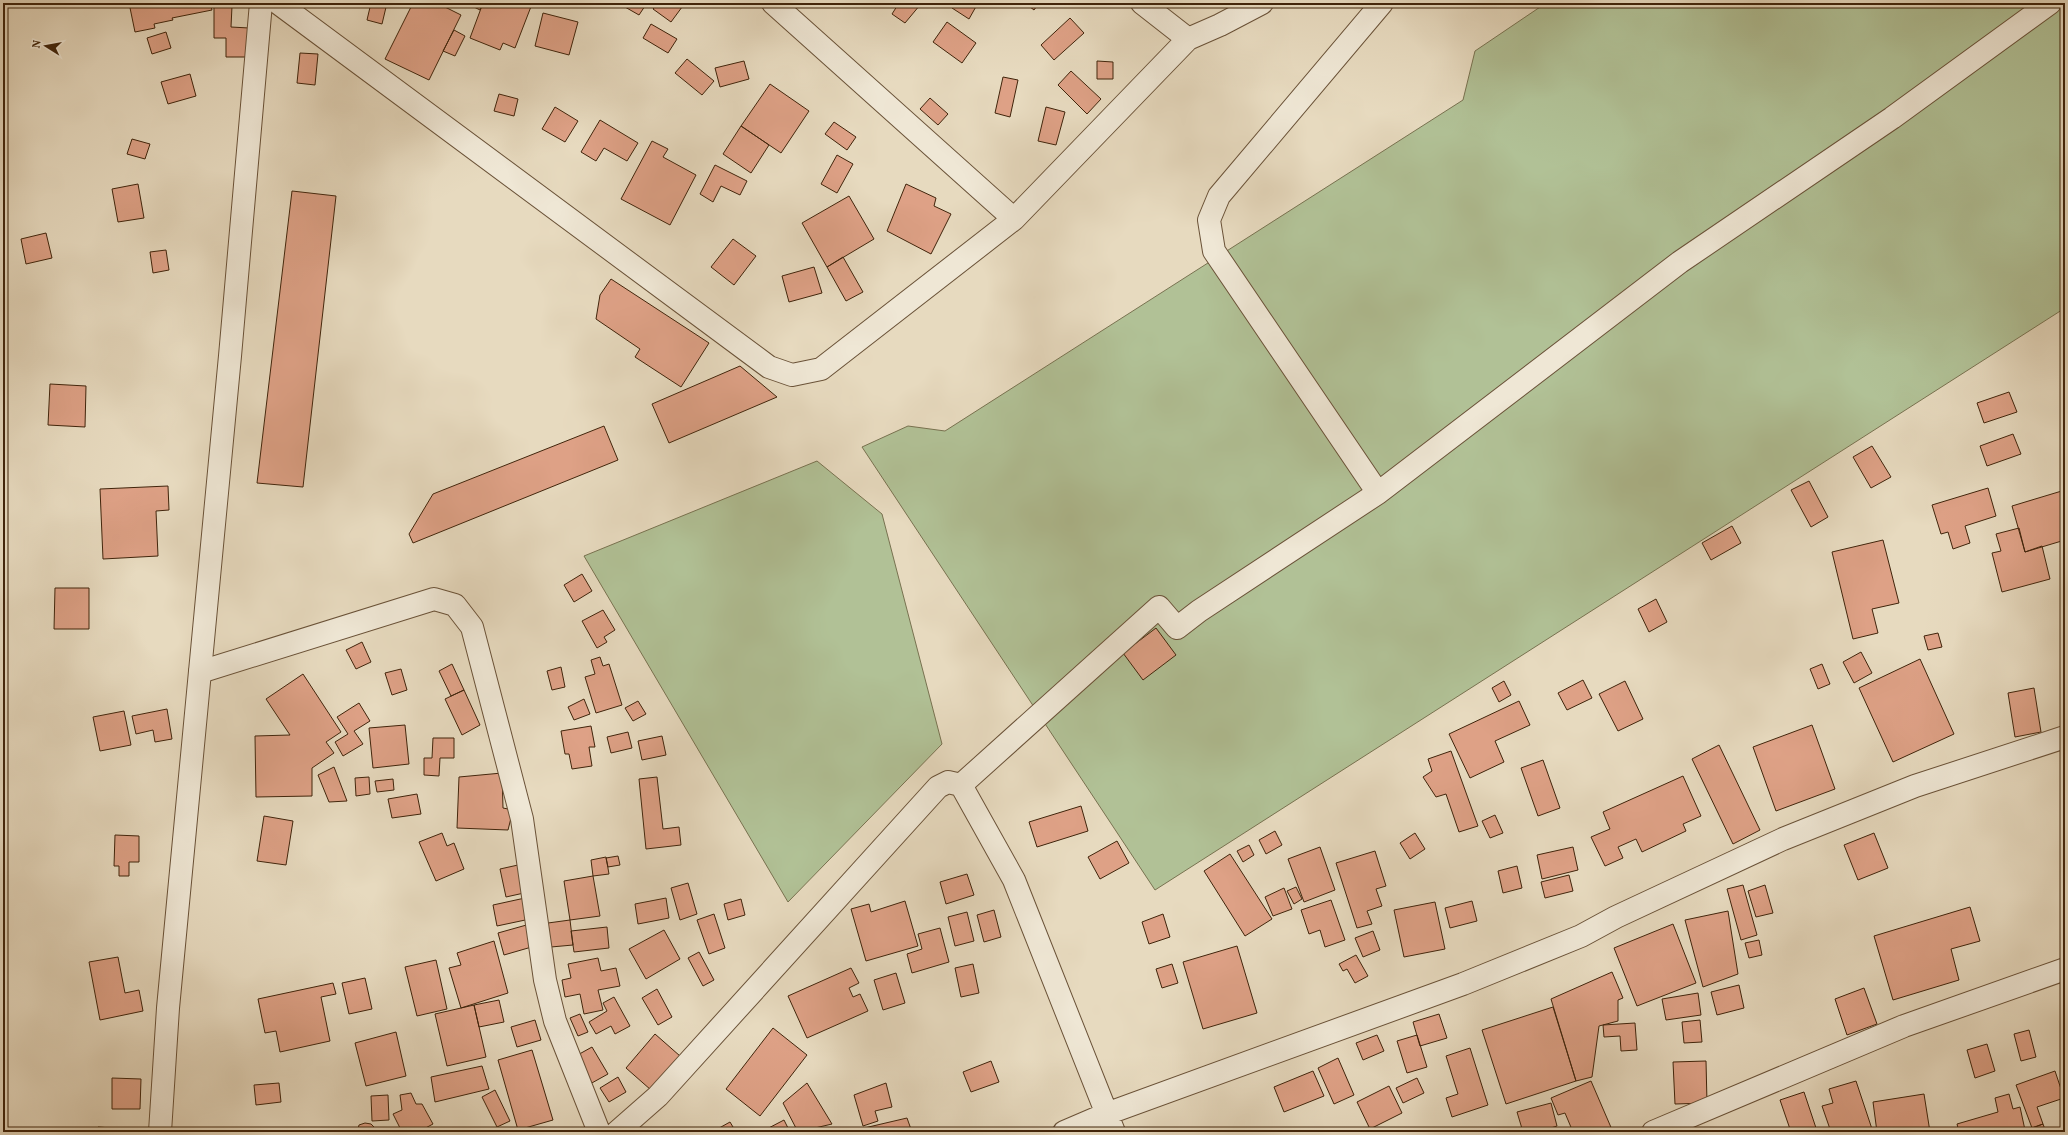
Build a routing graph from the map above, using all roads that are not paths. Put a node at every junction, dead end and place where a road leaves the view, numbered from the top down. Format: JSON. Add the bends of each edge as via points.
{"nodes":[{"id":1,"x":261,"y":3,"type":"edge"},
{"id":2,"x":278,"y":3,"type":"edge"},
{"id":3,"x":773,"y":3,"type":"edge"},
{"id":4,"x":1142,"y":3,"type":"edge"},
{"id":5,"x":1262,"y":3,"type":"edge"},
{"id":6,"x":1382,"y":3,"type":"edge"},
{"id":7,"x":2050,"y":3,"type":"edge"},
{"id":8,"x":1188,"y":39,"type":"junction"},
{"id":9,"x":1014,"y":219,"type":"junction"},
{"id":10,"x":1378,"y":493,"type":"junction"},
{"id":11,"x":200,"y":672,"type":"junction"},
{"id":12,"x":2065,"y":736,"type":"edge"},
{"id":13,"x":961,"y":785,"type":"junction"},
{"id":14,"x":2065,"y":968,"type":"edge"},
{"id":15,"x":1110,"y":1123,"type":"edge"},
{"id":16,"x":160,"y":1132,"type":"edge"},
{"id":17,"x":599,"y":1132,"type":"edge"},
{"id":18,"x":617,"y":1132,"type":"edge"},
{"id":19,"x":1064,"y":1132,"type":"edge"},
{"id":20,"x":1653,"y":1132,"type":"edge"}],
"edges":[{"from":1,"to":11,"type":"street"},
{"from":2,"to":9,"type":"street","via":[[769,367],[792,375],[821,369]]},
{"from":3,"to":9,"type":"street"},
{"from":4,"to":8,"type":"street"},
{"from":5,"to":8,"type":"street"},
{"from":6,"to":10,"type":"street","via":[[1219,196],[1209,220],[1214,251]]},
{"from":7,"to":10,"type":"street","via":[[1892,118],[1680,262]]},
{"from":8,"to":9,"type":"street"},
{"from":10,"to":13,"type":"street","via":[[1177,628],[1159,607]]},
{"from":11,"to":16,"type":"street","via":[[168,1008]]},
{"from":11,"to":17,"type":"street","via":[[434,599],[455,605],[472,627],[522,819],[545,980],[555,1021]]},
{"from":12,"to":15,"type":"street","via":[[1914,786],[1782,839],[1581,936]]},
{"from":13,"to":15,"type":"street","via":[[1014,880]]},
{"from":13,"to":18,"type":"street","via":[[948,782],[938,787],[658,1096]]},
{"from":14,"to":20,"type":"street","via":[[1904,1026]]},
{"from":15,"to":19,"type":"street"}]}
